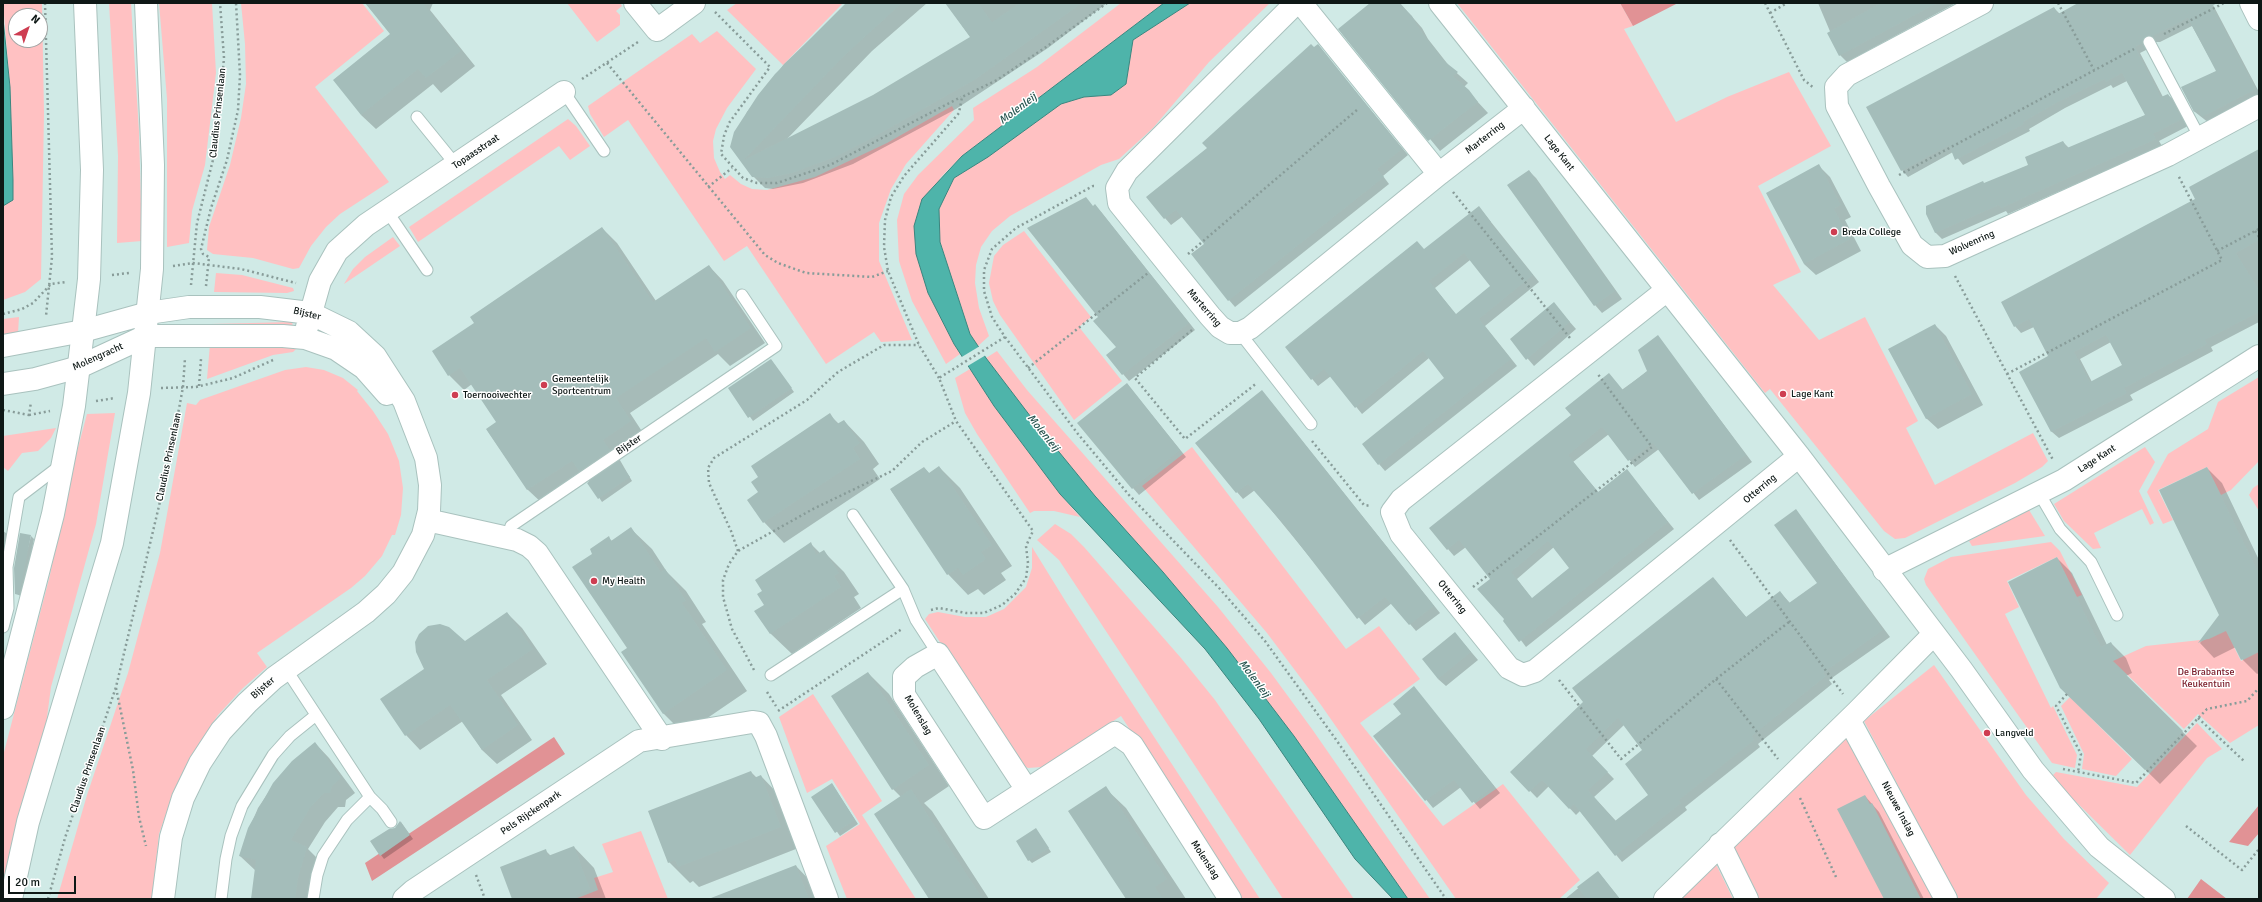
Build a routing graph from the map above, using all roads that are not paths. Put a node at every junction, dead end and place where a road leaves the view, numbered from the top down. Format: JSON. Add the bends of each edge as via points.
{"nodes":[{"id":1,"x":85,"y":3,"type":"edge"},
{"id":2,"x":146,"y":3,"type":"edge"},
{"id":3,"x":635,"y":3,"type":"edge"},
{"id":4,"x":1296,"y":3,"type":"edge"},
{"id":5,"x":1301,"y":3,"type":"edge"},
{"id":6,"x":1440,"y":3,"type":"edge"},
{"id":7,"x":1982,"y":3,"type":"edge"},
{"id":8,"x":2251,"y":3,"type":"edge"},
{"id":9,"x":703,"y":5,"type":"edge"},
{"id":10,"x":2259,"y":19,"type":"edge"},
{"id":11,"x":2149,"y":42,"type":"road end"},
{"id":12,"x":564,"y":92,"type":"joint"},
{"id":13,"x":2259,"y":106,"type":"edge"},
{"id":14,"x":1524,"y":108,"type":"junction"},
{"id":15,"x":417,"y":117,"type":"dead end"},
{"id":16,"x":2200,"y":138,"type":"junction"},
{"id":17,"x":604,"y":151,"type":"dead end"},
{"id":18,"x":456,"y":165,"type":"junction"},
{"id":19,"x":1439,"y":174,"type":"junction"},
{"id":20,"x":387,"y":211,"type":"junction"},
{"id":21,"x":427,"y":270,"type":"dead end"},
{"id":22,"x":1667,"y":290,"type":"junction"},
{"id":23,"x":742,"y":295,"type":"dead end"},
{"id":24,"x":148,"y":313,"type":"junction"},
{"id":25,"x":310,"y":313,"type":"junction"},
{"id":26,"x":83,"y":331,"type":"junction"},
{"id":27,"x":1240,"y":333,"type":"junction"},
{"id":28,"x":146,"y":336,"type":"junction"},
{"id":29,"x":305,"y":338,"type":"junction"},
{"id":30,"x":3,"y":346,"type":"edge"},
{"id":31,"x":2259,"y":356,"type":"edge"},
{"id":32,"x":79,"y":367,"type":"junction"},
{"id":33,"x":3,"y":384,"type":"edge"},
{"id":34,"x":412,"y":424,"type":"junction"},
{"id":35,"x":1311,"y":424,"type":"dead end"},
{"id":36,"x":1799,"y":456,"type":"junction"},
{"id":37,"x":62,"y":465,"type":"junction"},
{"id":38,"x":2039,"y":493,"type":"junction"},
{"id":39,"x":854,"y":515,"type":"dead end"},
{"id":40,"x":427,"y":520,"type":"junction"},
{"id":41,"x":508,"y":538,"type":"junction"},
{"id":42,"x":5,"y":566,"type":"edge"},
{"id":43,"x":1884,"y":570,"type":"junction"},
{"id":44,"x":903,"y":589,"type":"junction"},
{"id":45,"x":2117,"y":615,"type":"dead end"},
{"id":46,"x":3,"y":627,"type":"edge"},
{"id":47,"x":1933,"y":635,"type":"junction"},
{"id":48,"x":938,"y":654,"type":"junction"},
{"id":49,"x":286,"y":669,"type":"junction"},
{"id":50,"x":771,"y":675,"type":"dead end"},
{"id":51,"x":3,"y":708,"type":"edge"},
{"id":52,"x":316,"y":715,"type":"junction"},
{"id":53,"x":1853,"y":716,"type":"junction"},
{"id":54,"x":662,"y":739,"type":"junction"},
{"id":55,"x":1027,"y":790,"type":"junction"},
{"id":56,"x":370,"y":797,"type":"junction"},
{"id":57,"x":391,"y":822,"type":"dead end"},
{"id":58,"x":1720,"y":844,"type":"junction"},
{"id":59,"x":11,"y":899,"type":"edge"},
{"id":60,"x":164,"y":899,"type":"edge"},
{"id":61,"x":221,"y":899,"type":"edge"},
{"id":62,"x":314,"y":899,"type":"edge"},
{"id":63,"x":404,"y":899,"type":"edge"},
{"id":64,"x":827,"y":899,"type":"edge"},
{"id":65,"x":1230,"y":899,"type":"edge"},
{"id":66,"x":1665,"y":899,"type":"edge"},
{"id":67,"x":1747,"y":899,"type":"edge"},
{"id":68,"x":1946,"y":899,"type":"edge"},
{"id":69,"x":2164,"y":899,"type":"edge"}],
"edges":[{"from":1,"to":26,"type":"street","via":[[92,170],[89,279]]},
{"from":2,"to":24,"type":"street","via":[[153,164],[152,269]]},
{"from":3,"to":9,"type":"street","via":[[657,30]]},
{"from":4,"to":27,"type":"street","name":"Marterring","via":[[1127,171],[1117,188],[1119,203],[1210,316],[1230,333]]},
{"from":5,"to":19,"type":"street"},
{"from":6,"to":14,"type":"street","name":"Lage Kant"},
{"from":7,"to":16,"type":"street","name":"Wolvenring","via":[[1847,75],[1836,87],[1837,106],[1879,186],[1912,245],[1927,257],[1945,256]]},
{"from":8,"to":10,"type":"street"},
{"from":11,"to":16,"type":"lane"},
{"from":12,"to":17,"type":"lane"},
{"from":12,"to":18,"type":"street","name":"Topaasstraat"},
{"from":13,"to":16,"type":"street","name":"Wolvenring"},
{"from":14,"to":19,"type":"street","name":"Marterring"},
{"from":14,"to":22,"type":"street","name":"Lage Kant"},
{"from":15,"to":18,"type":"lane"},
{"from":18,"to":20,"type":"street","name":"Topaasstraat"},
{"from":19,"to":27,"type":"street","name":"Marterring","via":[[1250,328]]},
{"from":20,"to":21,"type":"lane"},
{"from":20,"to":25,"type":"street","name":"Topaasstraat","via":[[366,225],[337,251]]},
{"from":22,"to":36,"type":"street","name":"Lage Kant"},
{"from":22,"to":36,"type":"street","name":"Otterring","via":[[1401,500],[1392,512],[1401,534],[1509,668],[1523,675],[1535,671]]},
{"from":23,"to":41,"type":"lane","name":"Bijster","via":[[776,346],[511,526]]},
{"from":24,"to":25,"type":"street","name":"Bijster","via":[[189,308],[260,307]]},
{"from":24,"to":26,"type":"street"},
{"from":24,"to":28,"type":"street"},
{"from":25,"to":29,"type":"street","name":"Topaasstraat"},
{"from":25,"to":34,"type":"street","name":"Bijster","via":[[349,332],[367,346],[396,386]]},
{"from":26,"to":30,"type":"street"},
{"from":26,"to":32,"type":"street"},
{"from":27,"to":35,"type":"lane"},
{"from":28,"to":29,"type":"street","name":"Bijster","via":[[194,344],[283,336]]},
{"from":28,"to":32,"type":"street","name":"Molengracht"},
{"from":28,"to":59,"type":"street","via":[[139,393],[112,543],[28,822]]},
{"from":29,"to":34,"type":"street","name":"Bijster","via":[[336,349],[364,368]]},
{"from":31,"to":38,"type":"street","name":"Lage Kant","via":[[2064,480]]},
{"from":32,"to":33,"type":"street","name":"Molengracht","via":[[35,379]]},
{"from":32,"to":37,"type":"street"},
{"from":34,"to":40,"type":"street","name":"Bijster","via":[[422,444],[429,472],[430,498]]},
{"from":36,"to":43,"type":"street","name":"Lage Kant"},
{"from":37,"to":42,"type":"lane","via":[[19,497]]},
{"from":37,"to":51,"type":"street","via":[[53,514]]},
{"from":38,"to":43,"type":"street","name":"Lage Kant"},
{"from":38,"to":45,"type":"lane","via":[[2060,529],[2091,562]]},
{"from":39,"to":44,"type":"lane"},
{"from":40,"to":41,"type":"street"},
{"from":40,"to":49,"type":"street","name":"Bijster","via":[[417,550],[386,594],[366,612]]},
{"from":41,"to":54,"type":"street","via":[[528,546],[537,554]]},
{"from":42,"to":46,"type":"lane","via":[[8,608]]},
{"from":43,"to":47,"type":"street","name":"Lage Kant"},
{"from":44,"to":48,"type":"lane","via":[[916,620]]},
{"from":44,"to":50,"type":"lane"},
{"from":47,"to":53,"type":"street"},
{"from":47,"to":69,"type":"street","via":[[1961,669],[2033,770],[2099,847]]},
{"from":48,"to":55,"type":"street"},
{"from":48,"to":55,"type":"street","name":"Molenslag","via":[[914,667],[904,677],[904,695],[984,818]]},
{"from":49,"to":52,"type":"lane"},
{"from":49,"to":60,"type":"street","name":"Bijster","via":[[246,703],[221,731],[200,763],[183,798],[171,837]]},
{"from":52,"to":56,"type":"lane"},
{"from":52,"to":61,"type":"lane","via":[[290,736],[273,755],[242,806],[231,836]]},
{"from":53,"to":58,"type":"street"},
{"from":53,"to":68,"type":"street","name":"Nieuwe Inslag"},
{"from":54,"to":63,"type":"street","name":"Pels Rijckenpark","via":[[639,741]]},
{"from":54,"to":64,"type":"street","name":"Pels Rijckenpark","via":[[742,722],[759,723]]},
{"from":55,"to":65,"type":"street","name":"Molenslag","via":[[1115,733],[1132,745]]},
{"from":56,"to":57,"type":"lane","via":[[382,808]]},
{"from":56,"to":62,"type":"lane","via":[[347,820],[324,856],[317,875]]},
{"from":58,"to":66,"type":"street"},
{"from":58,"to":67,"type":"street"}]}
